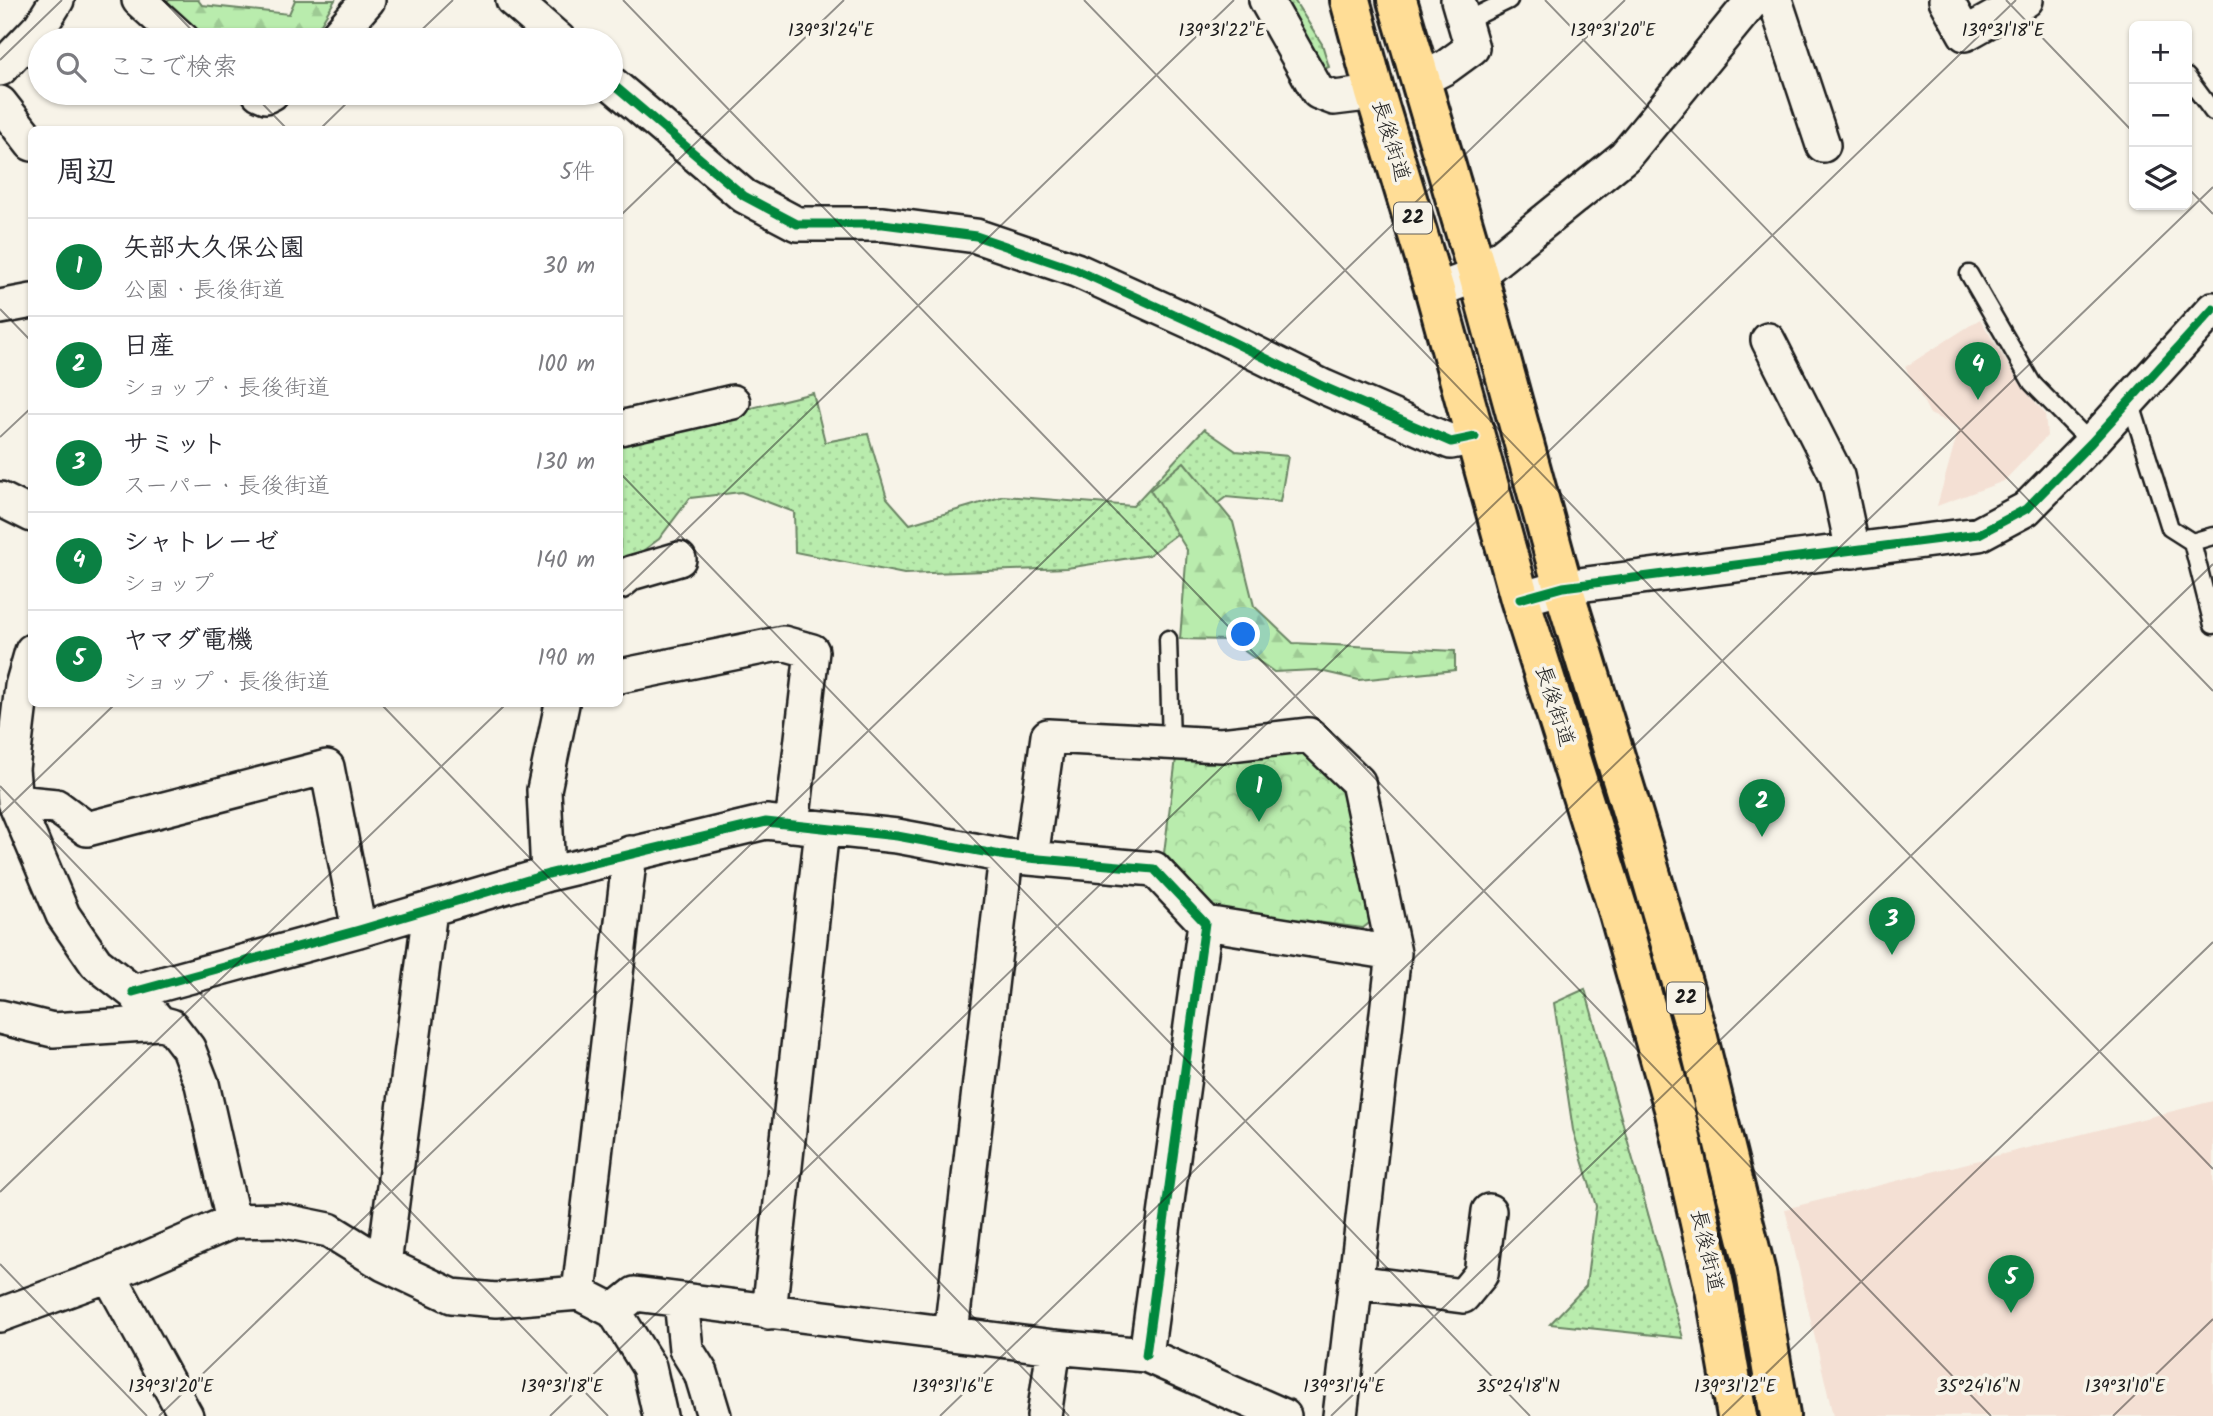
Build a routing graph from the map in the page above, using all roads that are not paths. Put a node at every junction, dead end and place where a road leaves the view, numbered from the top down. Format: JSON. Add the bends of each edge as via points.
{"nodes":[{"id":1,"x":57,"y":0,"type":"edge"},
{"id":2,"x":139,"y":0,"type":"edge"},
{"id":3,"x":368,"y":0,"type":"edge"},
{"id":4,"x":513,"y":0,"type":"edge"},
{"id":5,"x":1266,"y":0,"type":"edge"},
{"id":6,"x":1350,"y":0,"type":"edge"},
{"id":7,"x":1397,"y":0,"type":"edge"},
{"id":8,"x":1509,"y":0,"type":"edge"},
{"id":9,"x":1753,"y":0,"type":"edge"},
{"id":10,"x":1775,"y":0,"type":"edge"},
{"id":11,"x":1946,"y":0,"type":"edge"},
{"id":12,"x":2026,"y":0,"type":"edge"},
{"id":13,"x":1461,"y":11,"type":"edge"},
{"id":14,"x":39,"y":28,"type":"edge"},
{"id":15,"x":170,"y":28,"type":"edge"},
{"id":16,"x":344,"y":28,"type":"edge"},
{"id":17,"x":545,"y":28,"type":"edge"},
{"id":18,"x":28,"y":40,"type":"edge"},
{"id":19,"x":0,"y":69,"type":"edge"},
{"id":20,"x":1419,"y":81,"type":"junction"},
{"id":21,"x":2192,"y":84,"type":"edge"},
{"id":22,"x":623,"y":93,"type":"edge"},
{"id":23,"x":1375,"y":93,"type":"junction"},
{"id":24,"x":0,"y":103,"type":"edge"},
{"id":25,"x":2213,"y":112,"type":"edge"},
{"id":26,"x":28,"y":139,"type":"edge"},
{"id":27,"x":1823,"y":145,"type":"dead end"},
{"id":28,"x":1969,"y":274,"type":"dead end"},
{"id":29,"x":1478,"y":275,"type":"junction"},
{"id":30,"x":1435,"y":291,"type":"junction"},
{"id":31,"x":28,"y":302,"type":"edge"},
{"id":32,"x":0,"y":307,"type":"edge"},
{"id":33,"x":2213,"y":309,"type":"edge"},
{"id":34,"x":1768,"y":340,"type":"dead end"},
{"id":35,"x":2130,"y":401,"type":"junction"},
{"id":36,"x":733,"y":402,"type":"dead end"},
{"id":37,"x":623,"y":427,"type":"edge"},
{"id":38,"x":1475,"y":437,"type":"junction"},
{"id":39,"x":2091,"y":443,"type":"junction"},
{"id":40,"x":0,"y":499,"type":"edge"},
{"id":41,"x":28,"y":513,"type":"edge"},
{"id":42,"x":2213,"y":536,"type":"edge"},
{"id":43,"x":2192,"y":541,"type":"junction"},
{"id":44,"x":1853,"y":551,"type":"junction"},
{"id":45,"x":679,"y":559,"type":"dead end"},
{"id":46,"x":623,"y":580,"type":"edge"},
{"id":47,"x":1563,"y":587,"type":"junction"},
{"id":48,"x":1520,"y":599,"type":"junction"},
{"id":49,"x":2213,"y":625,"type":"edge"},
{"id":50,"x":1168,"y":639,"type":"dead end"},
{"id":51,"x":623,"y":675,"type":"edge"},
{"id":52,"x":27,"y":685,"type":"edge"},
{"id":53,"x":561,"y":707,"type":"edge"},
{"id":54,"x":1171,"y":743,"type":"junction"},
{"id":55,"x":6,"y":769,"type":"edge"},
{"id":56,"x":15,"y":802,"type":"junction"},
{"id":57,"x":807,"y":827,"type":"junction"},
{"id":58,"x":629,"y":853,"type":"junction"},
{"id":59,"x":1019,"y":857,"type":"junction"},
{"id":60,"x":548,"y":874,"type":"junction"},
{"id":61,"x":430,"y":909,"type":"junction"},
{"id":62,"x":1205,"y":923,"type":"junction"},
{"id":63,"x":359,"y":930,"type":"junction"},
{"id":64,"x":1394,"y":953,"type":"junction"},
{"id":65,"x":133,"y":992,"type":"junction"},
{"id":66,"x":0,"y":1017,"type":"edge"},
{"id":67,"x":160,"y":1023,"type":"junction"},
{"id":68,"x":1489,"y":1211,"type":"dead end"},
{"id":69,"x":233,"y":1221,"type":"junction"},
{"id":70,"x":384,"y":1264,"type":"junction"},
{"id":71,"x":109,"y":1275,"type":"junction"},
{"id":72,"x":1355,"y":1282,"type":"junction"},
{"id":73,"x":579,"y":1293,"type":"junction"},
{"id":74,"x":681,"y":1300,"type":"junction"},
{"id":75,"x":614,"y":1311,"type":"junction"},
{"id":76,"x":769,"y":1312,"type":"junction"},
{"id":77,"x":0,"y":1315,"type":"edge"},
{"id":78,"x":951,"y":1334,"type":"junction"},
{"id":79,"x":1054,"y":1347,"type":"junction"},
{"id":80,"x":1146,"y":1354,"type":"junction"},
{"id":81,"x":186,"y":1416,"type":"edge"},
{"id":82,"x":660,"y":1416,"type":"edge"},
{"id":83,"x":713,"y":1416,"type":"edge"},
{"id":84,"x":1044,"y":1416,"type":"edge"},
{"id":85,"x":1284,"y":1416,"type":"edge"},
{"id":86,"x":1340,"y":1416,"type":"edge"},
{"id":87,"x":1737,"y":1416,"type":"edge"},
{"id":88,"x":1780,"y":1416,"type":"edge"}],
"edges":[{"from":1,"to":14,"type":"street"},
{"from":2,"to":15,"type":"street"},
{"from":3,"to":16,"type":"street"},
{"from":4,"to":17,"type":"street"},
{"from":5,"to":23,"type":"street","via":[[1318,92],[1334,98]]},
{"from":6,"to":23,"type":"main road","name":"長後街道","number":"22"},
{"from":7,"to":20,"type":"main road","name":"長後街道","number":"22"},
{"from":8,"to":13,"type":"lane"},
{"from":9,"to":29,"type":"street","via":[[1625,156]]},
{"from":10,"to":27,"type":"street"},
{"from":11,"to":12,"type":"street","via":[[1965,34]]},
{"from":13,"to":20,"type":"street","via":[[1472,48],[1447,68]]},
{"from":18,"to":19,"type":"street"},
{"from":20,"to":29,"type":"main road","name":"長後街道","number":"22"},
{"from":21,"to":25,"type":"lane"},
{"from":22,"to":38,"type":"street","via":[[744,196],[797,224],[883,224],[976,236],[1076,270],[1451,442]]},
{"from":23,"to":30,"type":"main road","name":"長後街道","number":"22"},
{"from":24,"to":26,"type":"street"},
{"from":28,"to":39,"type":"lane","via":[[2032,383]]},
{"from":29,"to":30,"type":"street"},
{"from":29,"to":47,"type":"main road","name":"長後街道","number":"22"},
{"from":30,"to":38,"type":"main road","name":"長後街道","number":"22"},
{"from":31,"to":32,"type":"street"},
{"from":33,"to":35,"type":"street"},
{"from":34,"to":44,"type":"street","via":[[1837,476]]},
{"from":35,"to":39,"type":"street"},
{"from":35,"to":43,"type":"lane","via":[[2170,528]]},
{"from":36,"to":37,"type":"street"},
{"from":38,"to":48,"type":"main road","name":"長後街道","number":"22"},
{"from":39,"to":44,"type":"street","via":[[2026,509],[1979,534]]},
{"from":40,"to":41,"type":"street"},
{"from":42,"to":43,"type":"lane"},
{"from":43,"to":49,"type":"lane"},
{"from":44,"to":47,"type":"street"},
{"from":45,"to":46,"type":"street"},
{"from":47,"to":48,"type":"street"},
{"from":47,"to":88,"type":"main road","name":"長後街道","number":"22","via":[[1697,1034],[1756,1273]]},
{"from":48,"to":87,"type":"main road","name":"長後街道","number":"22","via":[[1619,913],[1674,1108],[1715,1289]]},
{"from":50,"to":54,"type":"lane"},
{"from":51,"to":57,"type":"street","via":[[783,643],[812,651]]},
{"from":52,"to":55,"type":"street"},
{"from":53,"to":60,"type":"street","via":[[544,790]]},
{"from":54,"to":59,"type":"street","via":[[1048,736]]},
{"from":54,"to":64,"type":"street","via":[[1221,745],[1309,735],[1358,782]]},
{"from":55,"to":56,"type":"street"},
{"from":56,"to":63,"type":"street","via":[[56,806],[87,828],[327,767]]},
{"from":56,"to":65,"type":"street","via":[[63,915],[96,963]]},
{"from":57,"to":58,"type":"street","via":[[766,822]]},
{"from":57,"to":59,"type":"street","via":[[897,836]]},
{"from":57,"to":76,"type":"street"},
{"from":58,"to":60,"type":"street"},
{"from":58,"to":73,"type":"street"},
{"from":59,"to":62,"type":"street","via":[[1154,870]]},
{"from":59,"to":78,"type":"street"},
{"from":60,"to":61,"type":"street"},
{"from":61,"to":63,"type":"street"},
{"from":61,"to":70,"type":"street"},
{"from":62,"to":64,"type":"street"},
{"from":62,"to":80,"type":"street"},
{"from":63,"to":65,"type":"street"},
{"from":64,"to":72,"type":"street"},
{"from":65,"to":67,"type":"street"},
{"from":66,"to":67,"type":"street","via":[[53,1030]]},
{"from":67,"to":69,"type":"street","via":[[171,1026],[188,1048],[202,1084]]},
{"from":68,"to":72,"type":"street","via":[[1481,1274],[1462,1296]]},
{"from":69,"to":70,"type":"street","via":[[280,1220],[329,1230]]},
{"from":69,"to":71,"type":"street"},
{"from":70,"to":73,"type":"street","via":[[452,1296],[496,1300]]},
{"from":71,"to":77,"type":"street"},
{"from":71,"to":81,"type":"street"},
{"from":72,"to":86,"type":"street"},
{"from":73,"to":75,"type":"street"},
{"from":74,"to":75,"type":"street","via":[[635,1294]]},
{"from":74,"to":76,"type":"street"},
{"from":74,"to":83,"type":"street","via":[[686,1349],[701,1373]]},
{"from":75,"to":82,"type":"street","via":[[649,1367]]},
{"from":76,"to":78,"type":"street"},
{"from":78,"to":79,"type":"street"},
{"from":79,"to":80,"type":"street"},
{"from":79,"to":84,"type":"street"},
{"from":80,"to":85,"type":"street"}]}
